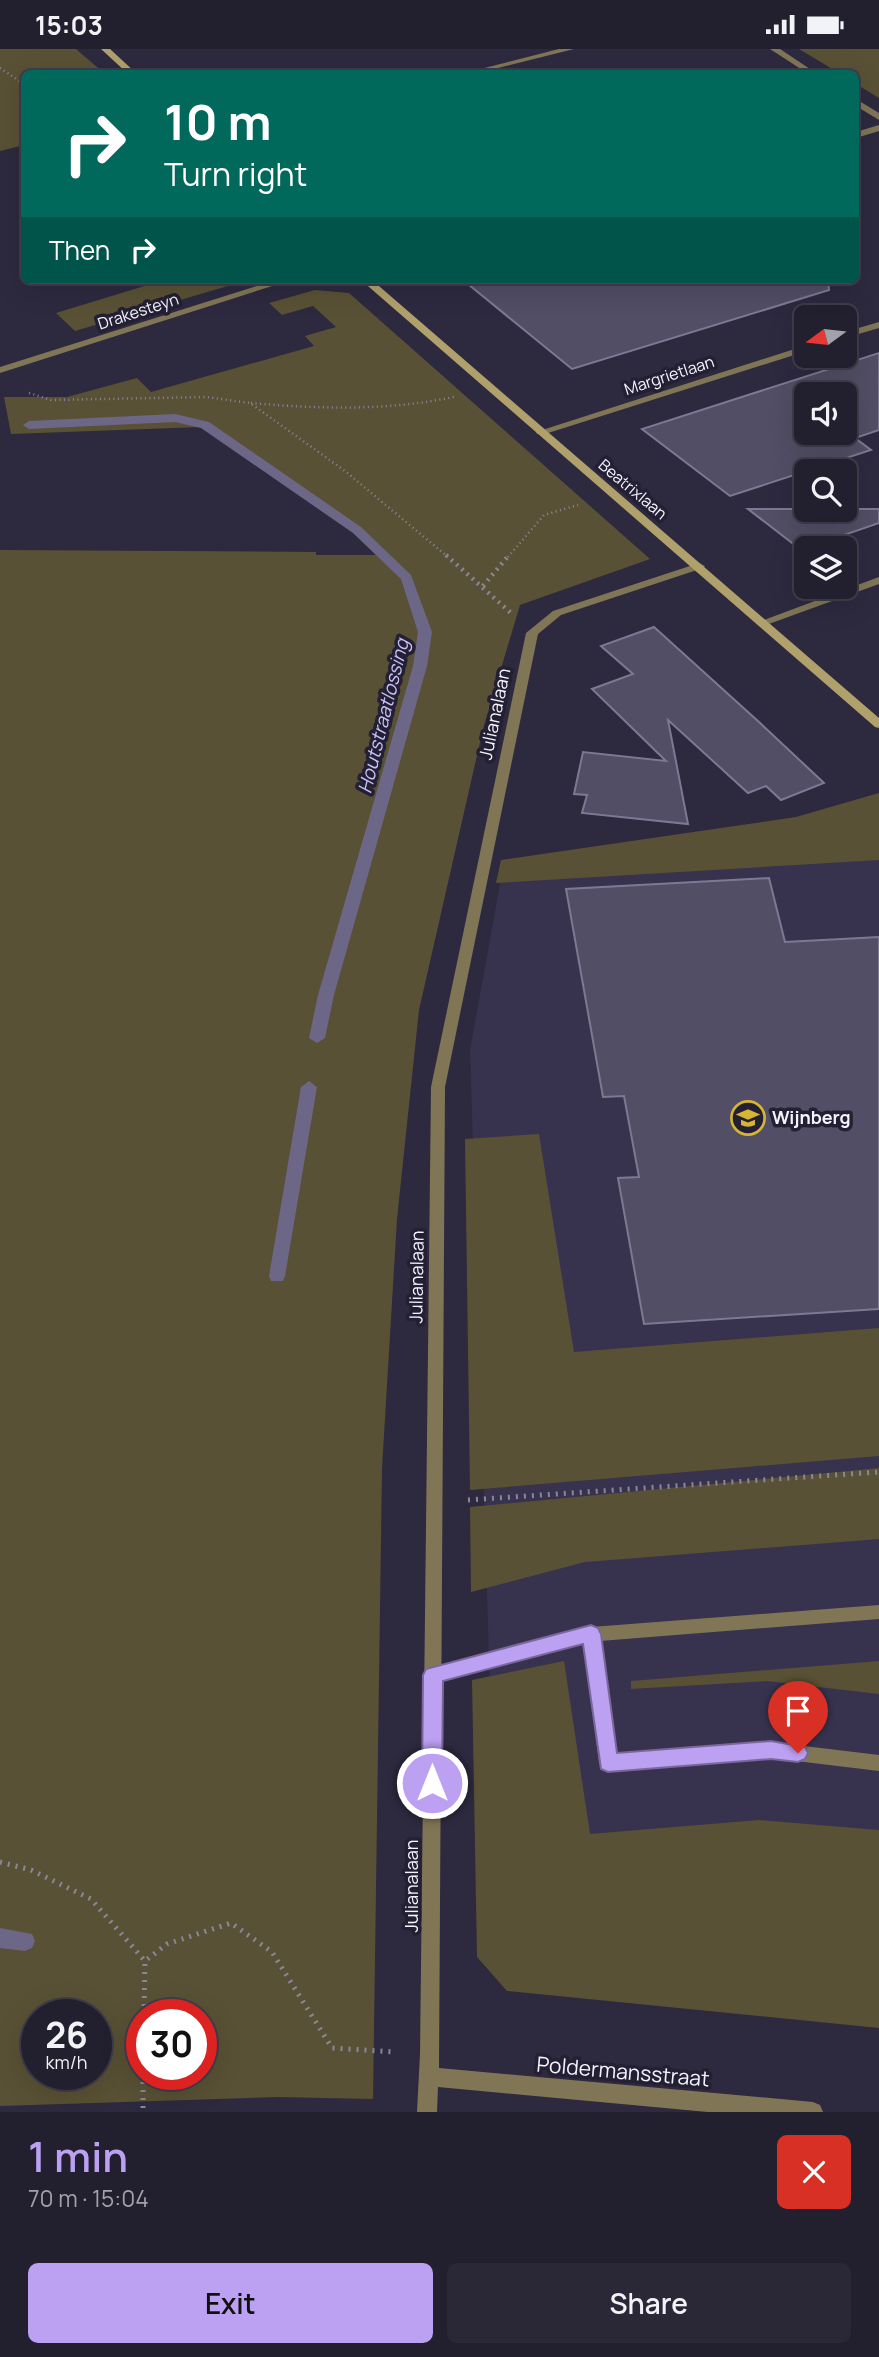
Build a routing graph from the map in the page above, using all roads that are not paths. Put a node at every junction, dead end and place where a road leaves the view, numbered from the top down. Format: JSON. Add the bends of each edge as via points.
{"nodes":[{"id":1,"x":105,"y":49,"type":"edge"},
{"id":2,"x":570,"y":49,"type":"edge"},
{"id":3,"x":774,"y":49,"type":"edge"},
{"id":4,"x":129,"y":70,"type":"edge"},
{"id":5,"x":481,"y":70,"type":"edge"},
{"id":6,"x":807,"y":70,"type":"edge"},
{"id":7,"x":859,"y":104,"type":"edge"},
{"id":8,"x":879,"y":117,"type":"edge"},
{"id":9,"x":879,"y":128,"type":"edge"},
{"id":10,"x":859,"y":134,"type":"edge"},
{"id":11,"x":273,"y":284,"type":"edge"},
{"id":12,"x":371,"y":284,"type":"edge"},
{"id":13,"x":879,"y":325,"type":"edge"},
{"id":14,"x":858,"y":331,"type":"edge"},
{"id":15,"x":794,"y":352,"type":"edge"},
{"id":16,"x":0,"y":370,"type":"edge"},
{"id":17,"x":541,"y":432,"type":"junction"},
{"id":18,"x":699,"y":566,"type":"junction"},
{"id":19,"x":879,"y":580,"type":"edge"},
{"id":20,"x":762,"y":623,"type":"junction"},
{"id":21,"x":879,"y":724,"type":"edge"},
{"id":22,"x":879,"y":1612,"type":"edge"},
{"id":23,"x":591,"y":1634,"type":"junction"},
{"id":24,"x":433,"y":1675,"type":"junction"},
{"id":25,"x":879,"y":1763,"type":"edge"},
{"id":26,"x":430,"y":2077,"type":"junction"},
{"id":27,"x":427,"y":2112,"type":"edge"},
{"id":28,"x":813,"y":2112,"type":"edge"}],
"edges":[{"from":1,"to":4,"type":"street"},
{"from":2,"to":5,"type":"street"},
{"from":3,"to":6,"type":"street"},
{"from":7,"to":8,"type":"street"},
{"from":9,"to":10,"type":"street"},
{"from":11,"to":16,"type":"street","name":"Drakesteyn"},
{"from":12,"to":17,"type":"street","name":"Beatrixlaan"},
{"from":13,"to":14,"type":"street"},
{"from":15,"to":17,"type":"street","name":"Margrietlaan"},
{"from":17,"to":18,"type":"street","name":"Beatrixlaan"},
{"from":18,"to":20,"type":"street","name":"Beatrixlaan"},
{"from":18,"to":24,"type":"street","name":"Julianalaan","via":[[557,613],[532,633],[438,1087]]},
{"from":19,"to":20,"type":"street"},
{"from":20,"to":21,"type":"street","name":"Beatrixlaan"},
{"from":22,"to":23,"type":"street"},
{"from":23,"to":24,"type":"street"},
{"from":23,"to":25,"type":"street","via":[[608,1763],[771,1750]]},
{"from":24,"to":26,"type":"street","name":"Julianalaan"},
{"from":26,"to":27,"type":"street","name":"Julianalaan"},
{"from":26,"to":28,"type":"street","name":"Poldermansstraat"}]}
